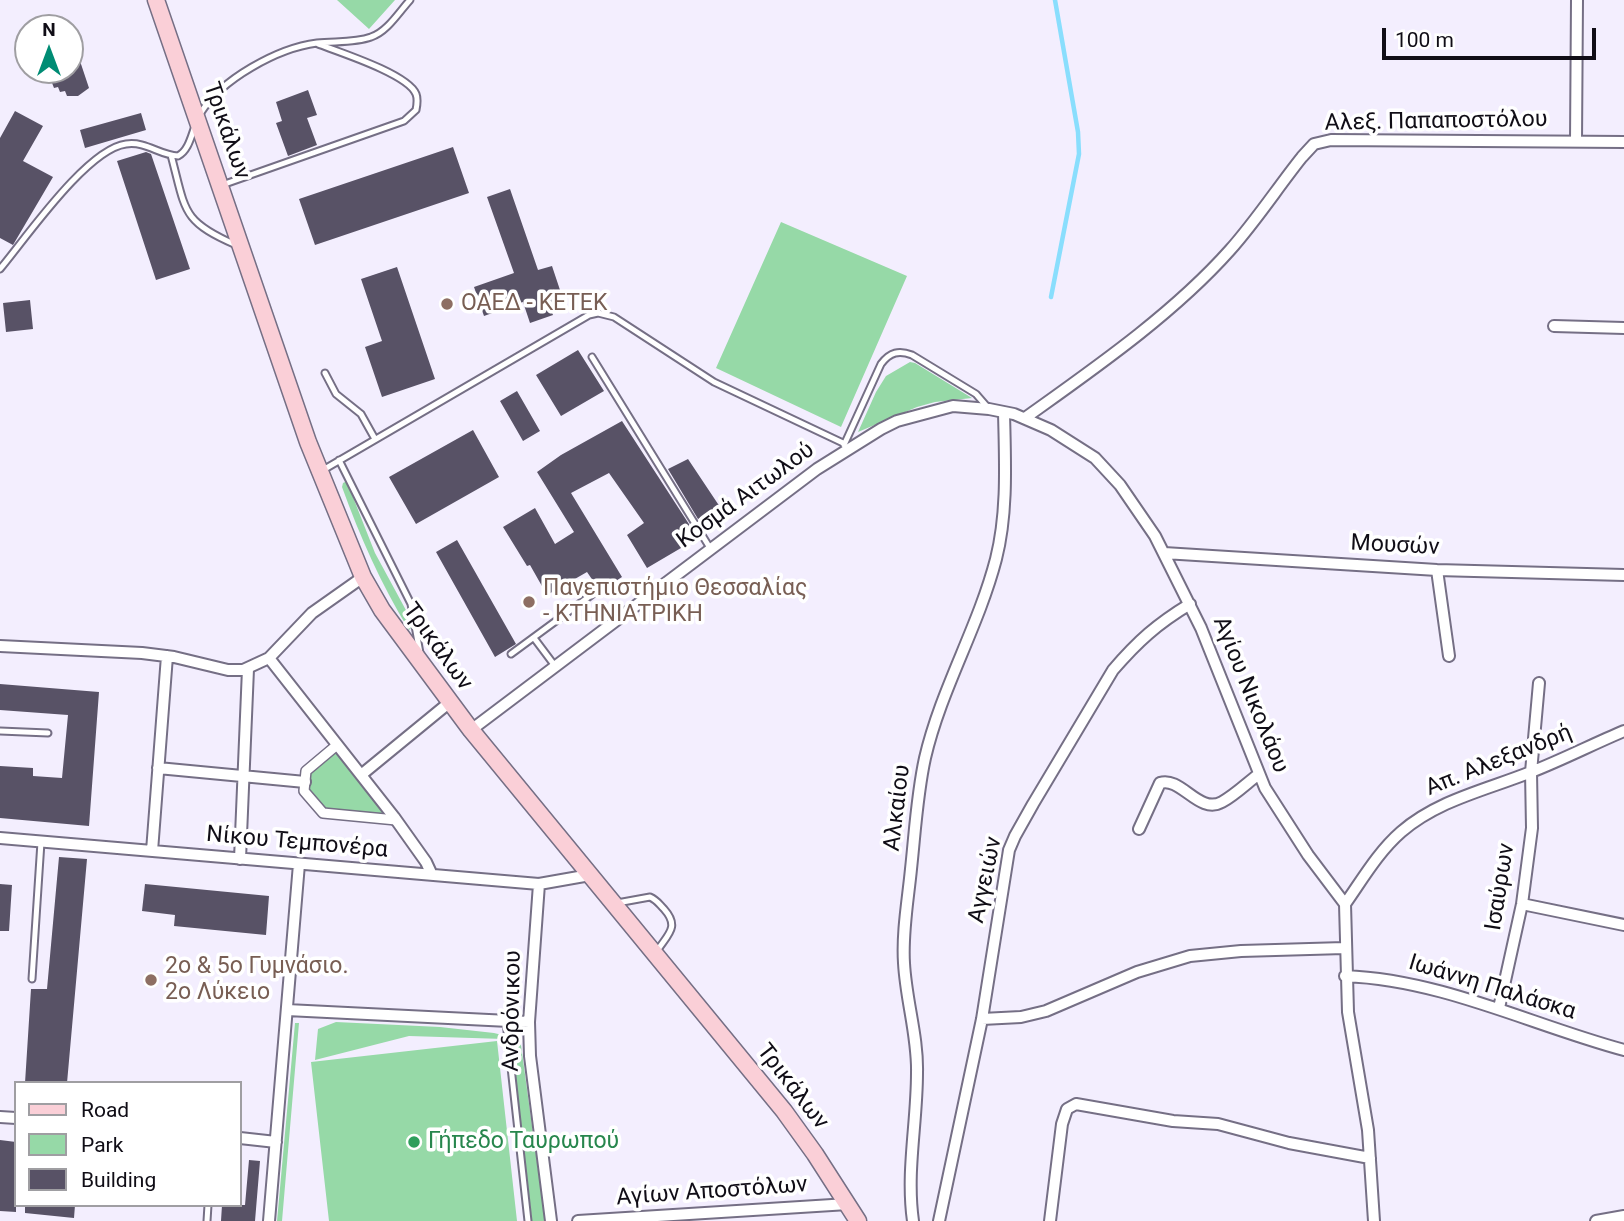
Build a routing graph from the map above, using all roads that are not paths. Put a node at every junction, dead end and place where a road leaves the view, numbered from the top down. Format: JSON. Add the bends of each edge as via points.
{"nodes":[{"id":1,"x":156,"y":0,"type":"edge"},
{"id":2,"x":410,"y":0,"type":"edge"},
{"id":3,"x":1577,"y":0,"type":"edge"},
{"id":4,"x":315,"y":43,"type":"junction"},
{"id":5,"x":197,"y":119,"type":"junction"},
{"id":6,"x":1576,"y":141,"type":"junction"},
{"id":7,"x":1624,"y":142,"type":"edge"},
{"id":8,"x":171,"y":155,"type":"junction"},
{"id":9,"x":221,"y":185,"type":"junction"},
{"id":10,"x":242,"y":248,"type":"junction"},
{"id":11,"x":0,"y":269,"type":"edge"},
{"id":12,"x":1554,"y":326,"type":"dead end"},
{"id":13,"x":1624,"y":328,"type":"edge"},
{"id":14,"x":593,"y":356,"type":"dead end"},
{"id":15,"x":325,"y":373,"type":"dead end"},
{"id":16,"x":989,"y":409,"type":"junction"},
{"id":17,"x":1004,"y":412,"type":"junction"},
{"id":18,"x":1025,"y":418,"type":"junction"},
{"id":19,"x":375,"y":439,"type":"junction"},
{"id":20,"x":845,"y":446,"type":"junction"},
{"id":21,"x":339,"y":460,"type":"junction"},
{"id":22,"x":320,"y":472,"type":"junction"},
{"id":23,"x":710,"y":548,"type":"junction"},
{"id":24,"x":1164,"y":553,"type":"junction"},
{"id":25,"x":1437,"y":570,"type":"junction"},
{"id":26,"x":1624,"y":575,"type":"edge"},
{"id":27,"x":363,"y":578,"type":"junction"},
{"id":28,"x":594,"y":593,"type":"dead end"},
{"id":29,"x":1190,"y":604,"type":"junction"},
{"id":30,"x":534,"y":638,"type":"junction"},
{"id":31,"x":0,"y":646,"type":"edge"},
{"id":32,"x":511,"y":654,"type":"dead end"},
{"id":33,"x":167,"y":656,"type":"junction"},
{"id":34,"x":1449,"y":656,"type":"dead end"},
{"id":35,"x":269,"y":658,"type":"junction"},
{"id":36,"x":421,"y":663,"type":"junction"},
{"id":37,"x":555,"y":666,"type":"junction"},
{"id":38,"x":248,"y":669,"type":"junction"},
{"id":39,"x":1539,"y":683,"type":"dead end"},
{"id":40,"x":450,"y":702,"type":"junction"},
{"id":41,"x":471,"y":730,"type":"junction"},
{"id":42,"x":0,"y":731,"type":"edge"},
{"id":43,"x":48,"y":733,"type":"dead end"},
{"id":44,"x":1623,"y":735,"type":"edge"},
{"id":45,"x":337,"y":745,"type":"junction"},
{"id":46,"x":158,"y":768,"type":"junction"},
{"id":47,"x":1531,"y":772,"type":"junction"},
{"id":48,"x":1259,"y":774,"type":"junction"},
{"id":49,"x":244,"y":775,"type":"junction"},
{"id":50,"x":361,"y":775,"type":"junction"},
{"id":51,"x":305,"y":782,"type":"junction"},
{"id":52,"x":396,"y":820,"type":"junction"},
{"id":53,"x":1139,"y":829,"type":"dead end"},
{"id":54,"x":0,"y":838,"type":"edge"},
{"id":55,"x":41,"y":842,"type":"junction"},
{"id":56,"x":152,"y":851,"type":"junction"},
{"id":57,"x":240,"y":859,"type":"junction"},
{"id":58,"x":299,"y":864,"type":"junction"},
{"id":59,"x":432,"y":875,"type":"junction"},
{"id":60,"x":590,"y":875,"type":"junction"},
{"id":61,"x":539,"y":884,"type":"junction"},
{"id":62,"x":614,"y":903,"type":"junction"},
{"id":63,"x":1345,"y":904,"type":"junction"},
{"id":64,"x":1522,"y":904,"type":"junction"},
{"id":65,"x":1624,"y":925,"type":"edge"},
{"id":66,"x":1344,"y":948,"type":"junction"},
{"id":67,"x":654,"y":955,"type":"junction"},
{"id":68,"x":1345,"y":976,"type":"junction"},
{"id":69,"x":32,"y":979,"type":"dead end"},
{"id":70,"x":1499,"y":1008,"type":"junction"},
{"id":71,"x":287,"y":1010,"type":"junction"},
{"id":72,"x":982,"y":1019,"type":"junction"},
{"id":73,"x":506,"y":1021,"type":"junction"},
{"id":74,"x":529,"y":1023,"type":"junction"},
{"id":75,"x":1624,"y":1050,"type":"edge"},
{"id":76,"x":242,"y":1138,"type":"edge"},
{"id":77,"x":276,"y":1142,"type":"junction"},
{"id":78,"x":1370,"y":1158,"type":"junction"},
{"id":79,"x":848,"y":1204,"type":"junction"},
{"id":80,"x":1624,"y":1216,"type":"edge"},
{"id":81,"x":268,"y":1221,"type":"edge"},
{"id":82,"x":527,"y":1221,"type":"edge"},
{"id":83,"x":551,"y":1221,"type":"edge"},
{"id":84,"x":578,"y":1221,"type":"edge"},
{"id":85,"x":858,"y":1221,"type":"edge"},
{"id":86,"x":914,"y":1221,"type":"edge"},
{"id":87,"x":939,"y":1221,"type":"edge"},
{"id":88,"x":1050,"y":1221,"type":"edge"},
{"id":89,"x":1374,"y":1221,"type":"edge"},
{"id":90,"x":1596,"y":1221,"type":"edge"}],
"edges":[{"from":1,"to":5,"type":"main road","name":"Τρικάλων"},
{"from":2,"to":4,"type":"lane","via":[[372,37]]},
{"from":3,"to":6,"type":"street"},
{"from":4,"to":5,"type":"lane","via":[[269,57],[244,73],[209,102]]},
{"from":4,"to":9,"type":"lane","via":[[408,84],[415,92],[416,110],[404,121]]},
{"from":5,"to":8,"type":"lane","via":[[183,153]]},
{"from":5,"to":9,"type":"main road","name":"Τρικάλων"},
{"from":6,"to":7,"type":"street","name":"Αλεξ. Παπαποστόλου"},
{"from":6,"to":18,"type":"street","name":"Αλεξ. Παπαποστόλου","via":[[1331,140],[1314,144],[1232,248],[1189,292]]},
{"from":8,"to":10,"type":"lane","via":[[193,220]]},
{"from":8,"to":11,"type":"lane","via":[[136,143],[118,145],[100,156]]},
{"from":9,"to":10,"type":"main road","name":"Τρικάλων"},
{"from":10,"to":22,"type":"main road","name":"Τρικάλων"},
{"from":12,"to":13,"type":"street"},
{"from":14,"to":23,"type":"lane"},
{"from":15,"to":19,"type":"lane","via":[[336,394],[360,414]]},
{"from":16,"to":17,"type":"street","name":"Αγίου Νικολάου"},
{"from":16,"to":20,"type":"street","name":"Αγίου Νικολάου","via":[[953,406],[933,410]]},
{"from":16,"to":20,"type":"lane","via":[[976,394],[912,355],[895,352],[881,364]]},
{"from":17,"to":18,"type":"street","name":"Αγίου Νικολάου"},
{"from":17,"to":86,"type":"street","name":"Αλκαίου","via":[[1005,480],[996,559],[938,713],[924,762],[917,813],[904,946],[917,1058],[910,1190]]},
{"from":18,"to":24,"type":"street","name":"Αγίου Νικολάου","via":[[1095,458],[1120,485]]},
{"from":19,"to":20,"type":"lane","via":[[598,313],[614,317],[714,382]]},
{"from":19,"to":21,"type":"lane"},
{"from":20,"to":23,"type":"street","name":"Κοσμά Αιτωλού"},
{"from":21,"to":22,"type":"lane"},
{"from":21,"to":36,"type":"lane","via":[[411,604]]},
{"from":22,"to":27,"type":"main road","name":"Τρικάλων"},
{"from":23,"to":37,"type":"street","name":"Κοσμά Αιτωλού"},
{"from":24,"to":25,"type":"street","name":"Μουσών"},
{"from":24,"to":29,"type":"street","name":"Αγίου Νικολάου"},
{"from":25,"to":26,"type":"street","name":"Μουσών"},
{"from":25,"to":34,"type":"street"},
{"from":27,"to":35,"type":"street","via":[[312,613]]},
{"from":27,"to":36,"type":"main road","name":"Τρικάλων"},
{"from":28,"to":30,"type":"lane"},
{"from":29,"to":48,"type":"street","name":"Αγίου Νικολάου"},
{"from":29,"to":72,"type":"street","name":"Αγγειών","via":[[1161,621],[1113,670],[1015,836]]},
{"from":30,"to":32,"type":"lane"},
{"from":30,"to":37,"type":"lane"},
{"from":31,"to":33,"type":"street"},
{"from":33,"to":38,"type":"street","via":[[228,670]]},
{"from":33,"to":46,"type":"street"},
{"from":35,"to":38,"type":"street"},
{"from":35,"to":45,"type":"street"},
{"from":36,"to":40,"type":"main road","name":"Τρικάλων"},
{"from":37,"to":41,"type":"street","name":"Κοσμά Αιτωλού"},
{"from":38,"to":49,"type":"street"},
{"from":39,"to":47,"type":"street","name":"Ισαύρων"},
{"from":40,"to":41,"type":"main road","name":"Τρικάλων"},
{"from":40,"to":50,"type":"street"},
{"from":41,"to":60,"type":"main road","name":"Τρικάλων"},
{"from":42,"to":43,"type":"lane"},
{"from":44,"to":47,"type":"street","name":"Απ. Αλεξανδρή"},
{"from":45,"to":50,"type":"street"},
{"from":45,"to":51,"type":"street","via":[[306,771]]},
{"from":46,"to":49,"type":"street"},
{"from":46,"to":56,"type":"street"},
{"from":47,"to":63,"type":"street","name":"Απ. Αλεξανδρή","via":[[1444,804],[1413,823],[1385,849]]},
{"from":47,"to":64,"type":"street","name":"Ισαύρων","via":[[1532,828]]},
{"from":48,"to":53,"type":"street","via":[[1213,805],[1169,782],[1160,783]]},
{"from":48,"to":63,"type":"street","name":"Αγίου Νικολάου","via":[[1280,813]]},
{"from":49,"to":51,"type":"street"},
{"from":49,"to":57,"type":"street"},
{"from":50,"to":52,"type":"street"},
{"from":51,"to":52,"type":"street","via":[[304,791],[323,813]]},
{"from":52,"to":59,"type":"street"},
{"from":54,"to":55,"type":"street","name":"Νίκου Τεμπονέρα"},
{"from":55,"to":56,"type":"street","name":"Νίκου Τεμπονέρα"},
{"from":55,"to":69,"type":"lane"},
{"from":56,"to":57,"type":"street","name":"Νίκου Τεμπονέρα"},
{"from":57,"to":58,"type":"street","name":"Νίκου Τεμπονέρα"},
{"from":58,"to":59,"type":"street","name":"Νίκου Τεμπονέρα"},
{"from":58,"to":71,"type":"street"},
{"from":59,"to":61,"type":"street","name":"Νίκου Τεμπονέρα"},
{"from":60,"to":61,"type":"street","name":"Νίκου Τεμπονέρα"},
{"from":60,"to":62,"type":"main road","name":"Τρικάλων"},
{"from":61,"to":74,"type":"street","name":"Ανδρόνικου"},
{"from":62,"to":67,"type":"main road","name":"Τρικάλων"},
{"from":62,"to":67,"type":"lane","via":[[650,897],[672,918],[672,927]]},
{"from":63,"to":66,"type":"street"},
{"from":64,"to":65,"type":"street"},
{"from":64,"to":70,"type":"street","name":"Ισαύρων"},
{"from":66,"to":68,"type":"street"},
{"from":66,"to":72,"type":"street","via":[[1190,956],[1137,972],[1046,1011]]},
{"from":67,"to":79,"type":"main road","name":"Τρικάλων","via":[[784,1111]]},
{"from":68,"to":70,"type":"street","name":"Ιωάννη Παλάσκα","via":[[1390,979]]},
{"from":68,"to":78,"type":"street"},
{"from":70,"to":75,"type":"street","name":"Ιωάννη Παλάσκα"},
{"from":71,"to":73,"type":"street"},
{"from":71,"to":77,"type":"street"},
{"from":72,"to":87,"type":"street","name":"Αγγειών"},
{"from":73,"to":74,"type":"street"},
{"from":73,"to":82,"type":"lane"},
{"from":74,"to":83,"type":"street","name":"Ανδρόνικου","via":[[531,1077]]},
{"from":76,"to":77,"type":"street"},
{"from":77,"to":81,"type":"street"},
{"from":78,"to":88,"type":"street","via":[[1218,1125],[1153,1119],[1076,1104],[1067,1109],[1062,1124]]},
{"from":78,"to":89,"type":"street"},
{"from":79,"to":84,"type":"street","name":"Αγίων Αποστόλων"},
{"from":79,"to":85,"type":"main road","name":"Τρικάλων"},
{"from":80,"to":90,"type":"street"}]}
